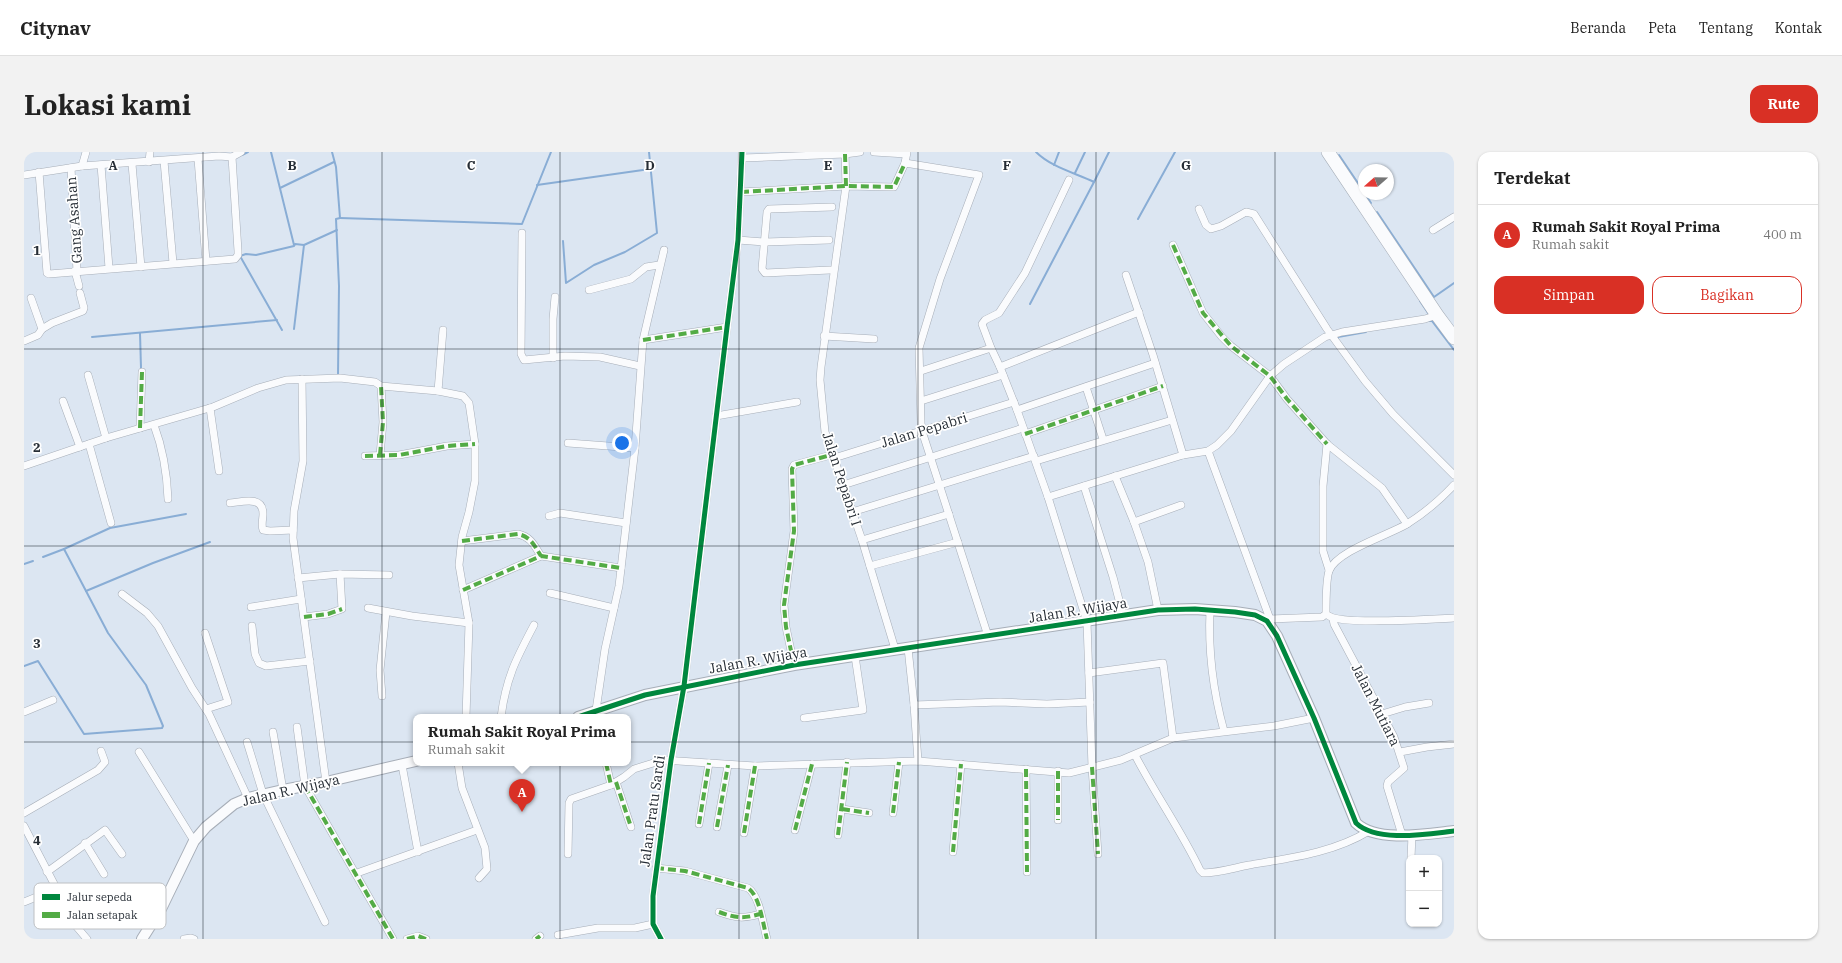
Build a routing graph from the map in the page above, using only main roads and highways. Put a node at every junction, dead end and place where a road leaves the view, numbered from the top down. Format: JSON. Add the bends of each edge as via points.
{"nodes":[{"id":1,"x":1331,"y":153,"type":"edge"},
{"id":2,"x":1454,"y":338,"type":"edge"}],
"edges":[{"from":1,"to":2,"type":"highway","via":[[1436,315]]}]}
